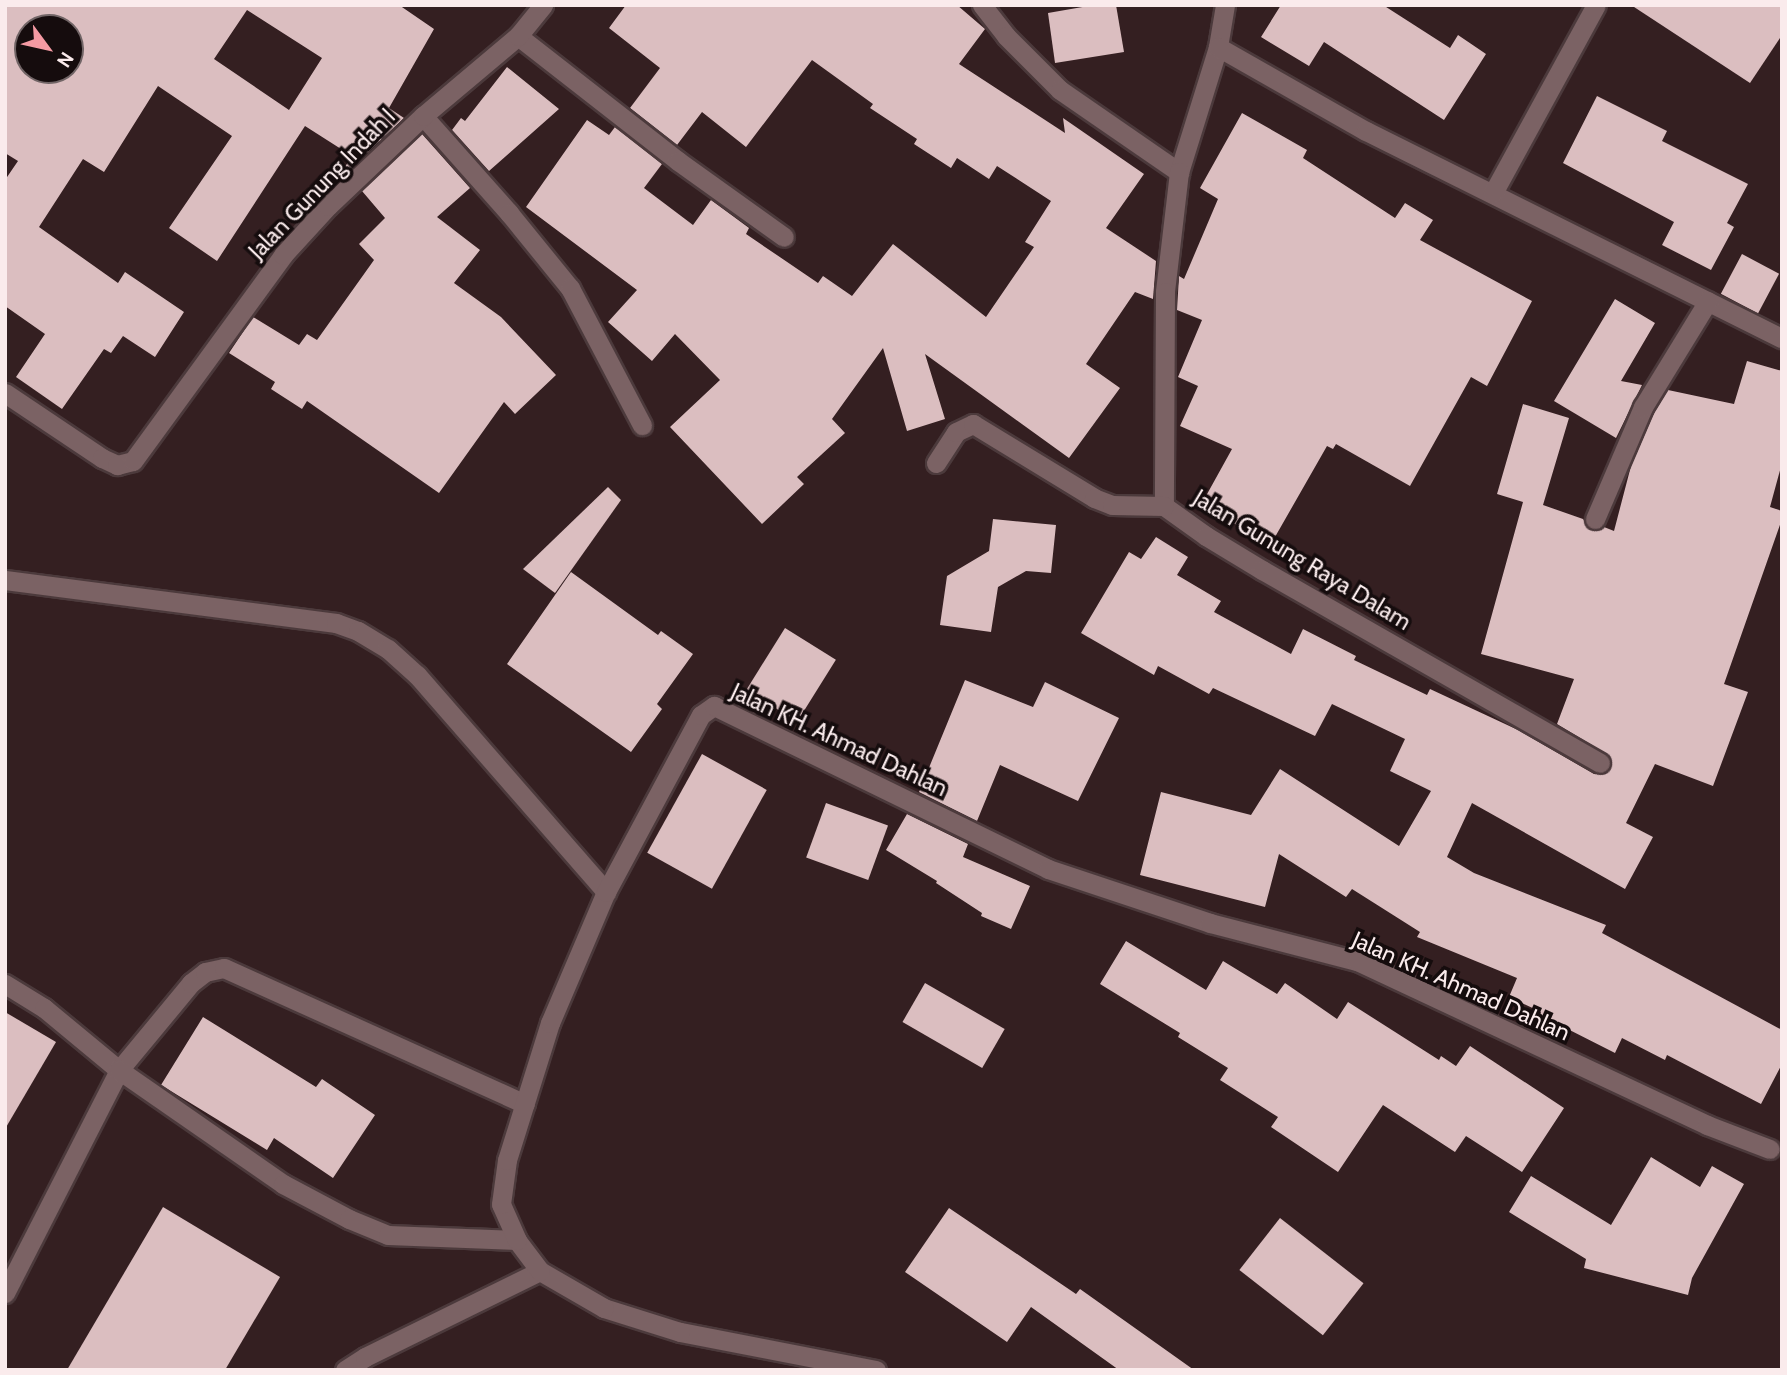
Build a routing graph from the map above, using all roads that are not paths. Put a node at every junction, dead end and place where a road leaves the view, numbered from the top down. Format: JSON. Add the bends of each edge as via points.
{"nodes":[{"id":1,"x":543,"y":5,"type":"edge"},
{"id":2,"x":982,"y":5,"type":"edge"},
{"id":3,"x":1225,"y":5,"type":"edge"},
{"id":4,"x":1596,"y":5,"type":"edge"},
{"id":5,"x":519,"y":36,"type":"junction"},
{"id":6,"x":1218,"y":47,"type":"junction"},
{"id":7,"x":423,"y":116,"type":"junction"},
{"id":8,"x":1179,"y":172,"type":"junction"},
{"id":9,"x":1493,"y":192,"type":"junction"},
{"id":10,"x":784,"y":237,"type":"dead end"},
{"id":11,"x":1708,"y":301,"type":"junction"},
{"id":12,"x":1782,"y":338,"type":"edge"},
{"id":13,"x":5,"y":393,"type":"edge"},
{"id":14,"x":642,"y":425,"type":"dead end"},
{"id":15,"x":936,"y":463,"type":"dead end"},
{"id":16,"x":1164,"y":506,"type":"junction"},
{"id":17,"x":1595,"y":519,"type":"dead end"},
{"id":18,"x":5,"y":580,"type":"edge"},
{"id":19,"x":1601,"y":763,"type":"dead end"},
{"id":20,"x":606,"y":892,"type":"junction"},
{"id":21,"x":5,"y":984,"type":"edge"},
{"id":22,"x":119,"y":1070,"type":"junction"},
{"id":23,"x":525,"y":1104,"type":"junction"},
{"id":24,"x":1770,"y":1149,"type":"dead end"},
{"id":25,"x":517,"y":1240,"type":"junction"},
{"id":26,"x":540,"y":1271,"type":"junction"},
{"id":27,"x":5,"y":1293,"type":"edge"},
{"id":28,"x":345,"y":1370,"type":"edge"},
{"id":29,"x":876,"y":1370,"type":"edge"}],
"edges":[{"from":1,"to":5,"type":"street","name":"Jalan Gunung Indah I"},
{"from":2,"to":8,"type":"street","via":[[1060,90]]},
{"from":3,"to":6,"type":"street","name":"Jalan Gunung Raya Dalam"},
{"from":4,"to":9,"type":"street"},
{"from":5,"to":7,"type":"street","name":"Jalan Gunung Indah I"},
{"from":5,"to":10,"type":"street","via":[[678,161]]},
{"from":6,"to":8,"type":"street","name":"Jalan Gunung Raya Dalam"},
{"from":6,"to":9,"type":"street","via":[[1366,131]]},
{"from":7,"to":13,"type":"street","name":"Jalan Gunung Indah I","via":[[328,206],[284,255],[133,461],[117,465],[102,458]]},
{"from":7,"to":14,"type":"street","via":[[570,288]]},
{"from":8,"to":16,"type":"street","name":"Jalan Gunung Raya Dalam","via":[[1166,292]]},
{"from":9,"to":11,"type":"street"},
{"from":11,"to":12,"type":"street"},
{"from":11,"to":17,"type":"street","via":[[1643,407]]},
{"from":15,"to":16,"type":"street","via":[[956,432],[973,424],[1112,506]]},
{"from":16,"to":19,"type":"street","name":"Jalan Gunung Raya Dalam","via":[[1262,570]]},
{"from":18,"to":20,"type":"street","via":[[335,623],[358,631],[388,649],[417,675]]},
{"from":20,"to":23,"type":"street","name":"Jalan KH. Ahmad Dahlan","via":[[550,1023]]},
{"from":20,"to":24,"type":"street","name":"Jalan KH. Ahmad Dahlan","via":[[701,715],[714,706],[1048,869],[1210,923],[1357,961],[1707,1125]]},
{"from":21,"to":22,"type":"street","via":[[44,1008]]},
{"from":22,"to":23,"type":"street","via":[[191,983],[205,972],[224,968]]},
{"from":22,"to":25,"type":"street","via":[[283,1184],[349,1219],[388,1235]]},
{"from":22,"to":27,"type":"street"},
{"from":23,"to":25,"type":"street","name":"Jalan KH. Ahmad Dahlan","via":[[507,1160],[501,1204]]},
{"from":25,"to":26,"type":"street","name":"Jalan KH. Ahmad Dahlan"},
{"from":26,"to":28,"type":"street"},
{"from":26,"to":29,"type":"street","name":"Jalan KH. Ahmad Dahlan","via":[[604,1308],[680,1332]]}]}
